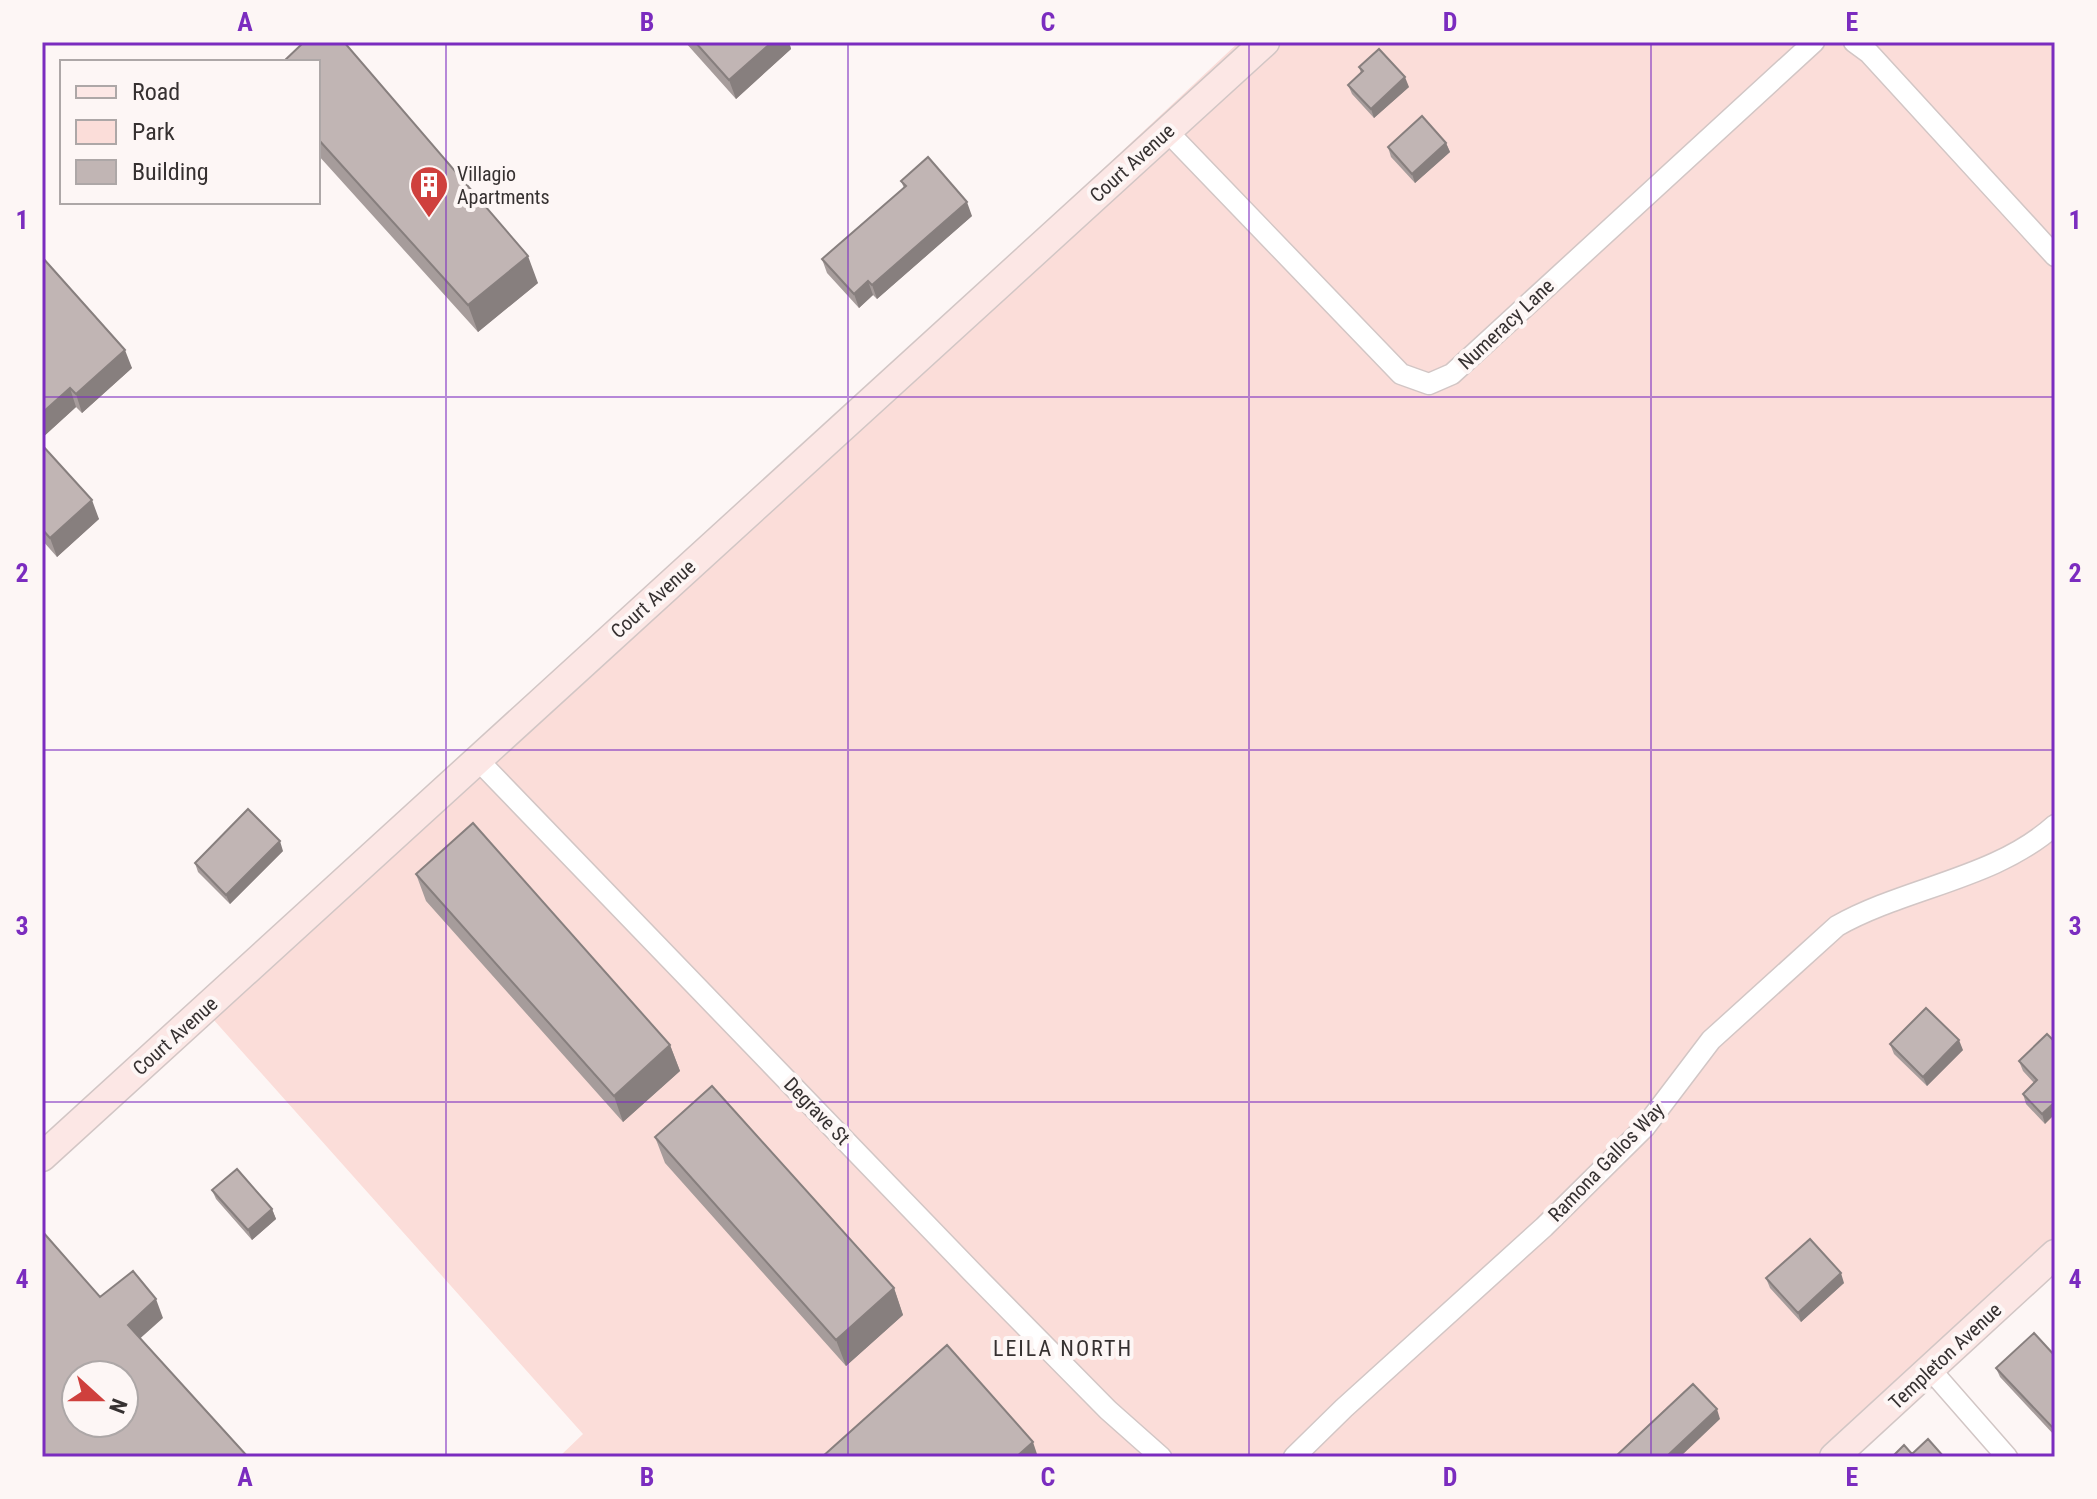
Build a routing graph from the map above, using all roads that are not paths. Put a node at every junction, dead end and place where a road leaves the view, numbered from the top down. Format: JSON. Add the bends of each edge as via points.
{"nodes":[{"id":1,"x":1265,"y":42,"type":"edge"},
{"id":2,"x":1814,"y":42,"type":"edge"},
{"id":3,"x":1854,"y":42,"type":"edge"},
{"id":4,"x":1167,"y":131,"type":"junction"},
{"id":5,"x":2055,"y":256,"type":"edge"},
{"id":6,"x":478,"y":760,"type":"junction"},
{"id":7,"x":2055,"y":825,"type":"edge"},
{"id":8,"x":42,"y":1157,"type":"edge"},
{"id":9,"x":2055,"y":1254,"type":"edge"},
{"id":10,"x":1930,"y":1369,"type":"junction"},
{"id":11,"x":1161,"y":1457,"type":"edge"},
{"id":12,"x":1294,"y":1457,"type":"edge"},
{"id":13,"x":1834,"y":1457,"type":"edge"},
{"id":14,"x":2007,"y":1457,"type":"edge"}],
"edges":[{"from":1,"to":4,"type":"street","name":"Court Avenue"},
{"from":2,"to":4,"type":"street","name":"Numeracy Lane","via":[[1452,374],[1429,384],[1401,374]]},
{"from":3,"to":5,"type":"street"},
{"from":4,"to":6,"type":"street","name":"Court Avenue"},
{"from":6,"to":8,"type":"street","name":"Court Avenue"},
{"from":6,"to":11,"type":"street","name":"Degrave St","via":[[972,1272]]},
{"from":7,"to":12,"type":"street","name":"Ramona Gallos Way","via":[[2038,840],[1979,869],[1837,926],[1711,1040],[1645,1127],[1544,1227]]},
{"from":9,"to":10,"type":"street","name":"Templeton Avenue"},
{"from":10,"to":13,"type":"street","name":"Templeton Avenue"},
{"from":10,"to":14,"type":"street"}]}
